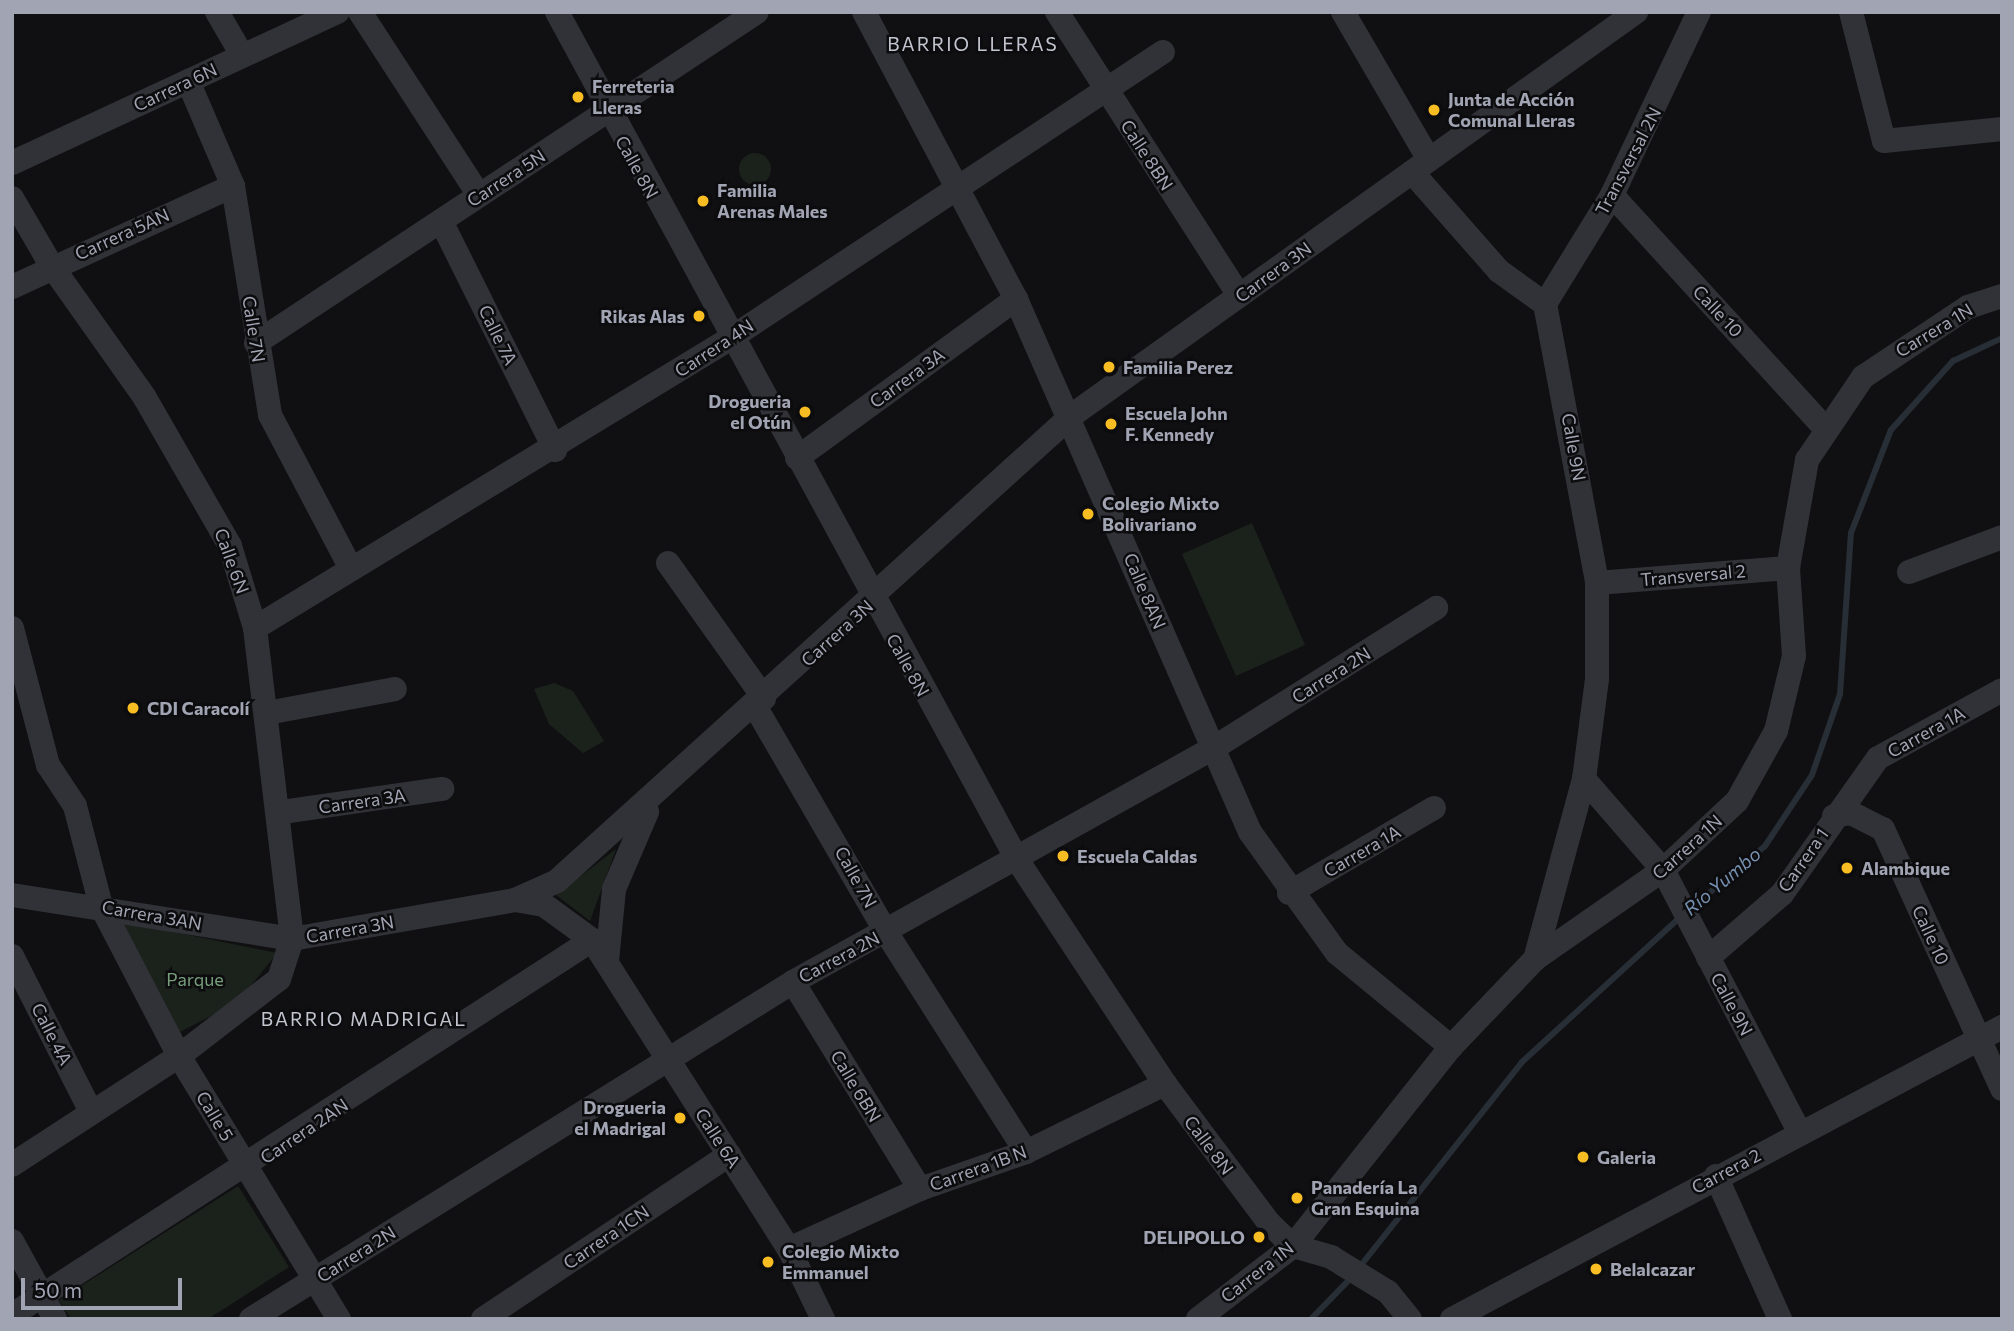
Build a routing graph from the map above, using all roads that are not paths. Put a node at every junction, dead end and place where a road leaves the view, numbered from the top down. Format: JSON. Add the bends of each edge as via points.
{"nodes":[{"id":1,"x":217,"y":12,"type":"edge"},
{"id":2,"x":338,"y":12,"type":"edge"},
{"id":3,"x":360,"y":12,"type":"edge"},
{"id":4,"x":557,"y":12,"type":"edge"},
{"id":5,"x":757,"y":12,"type":"edge"},
{"id":6,"x":864,"y":12,"type":"edge"},
{"id":7,"x":1057,"y":12,"type":"edge"},
{"id":8,"x":1343,"y":12,"type":"edge"},
{"id":9,"x":1636,"y":12,"type":"edge"},
{"id":10,"x":1699,"y":12,"type":"edge"},
{"id":11,"x":1851,"y":12,"type":"edge"},
{"id":12,"x":1163,"y":52,"type":"dead end"},
{"id":13,"x":242,"y":55,"type":"junction"},
{"id":14,"x":188,"y":81,"type":"junction"},
{"id":15,"x":1106,"y":92,"type":"junction"},
{"id":16,"x":607,"y":113,"type":"junction"},
{"id":17,"x":2002,"y":128,"type":"edge"},
{"id":18,"x":12,"y":163,"type":"edge"},
{"id":19,"x":1421,"y":166,"type":"junction"},
{"id":20,"x":233,"y":186,"type":"junction"},
{"id":21,"x":961,"y":186,"type":"junction"},
{"id":22,"x":479,"y":195,"type":"junction"},
{"id":23,"x":1612,"y":195,"type":"junction"},
{"id":24,"x":12,"y":198,"type":"edge"},
{"id":25,"x":441,"y":221,"type":"junction"},
{"id":26,"x":51,"y":265,"type":"junction"},
{"id":27,"x":12,"y":287,"type":"edge"},
{"id":28,"x":1239,"y":296,"type":"junction"},
{"id":29,"x":2002,"y":296,"type":"edge"},
{"id":30,"x":1016,"y":299,"type":"junction"},
{"id":31,"x":1545,"y":304,"type":"junction"},
{"id":32,"x":731,"y":338,"type":"junction"},
{"id":33,"x":256,"y":343,"type":"junction"},
{"id":34,"x":1071,"y":416,"type":"junction"},
{"id":35,"x":1825,"y":428,"type":"junction"},
{"id":36,"x":555,"y":450,"type":"junction"},
{"id":37,"x":797,"y":458,"type":"junction"},
{"id":38,"x":2002,"y":537,"type":"edge"},
{"id":39,"x":668,"y":563,"type":"dead end"},
{"id":40,"x":350,"y":567,"type":"junction"},
{"id":41,"x":1788,"y":568,"type":"junction"},
{"id":42,"x":1909,"y":572,"type":"dead end"},
{"id":43,"x":1597,"y":583,"type":"junction"},
{"id":44,"x":873,"y":602,"type":"junction"},
{"id":45,"x":1436,"y":608,"type":"dead end"},
{"id":46,"x":12,"y":628,"type":"edge"},
{"id":47,"x":255,"y":628,"type":"junction"},
{"id":48,"x":396,"y":689,"type":"dead end"},
{"id":49,"x":2002,"y":690,"type":"edge"},
{"id":50,"x":760,"y":702,"type":"junction"},
{"id":51,"x":267,"y":713,"type":"junction"},
{"id":52,"x":1212,"y":749,"type":"junction"},
{"id":53,"x":1584,"y":779,"type":"junction"},
{"id":54,"x":442,"y":789,"type":"dead end"},
{"id":55,"x":653,"y":798,"type":"junction"},
{"id":56,"x":1434,"y":808,"type":"dead end"},
{"id":57,"x":282,"y":812,"type":"junction"},
{"id":58,"x":1834,"y":817,"type":"junction"},
{"id":59,"x":1018,"y":861,"type":"junction"},
{"id":60,"x":1667,"y":879,"type":"junction"},
{"id":61,"x":1289,"y":893,"type":"junction"},
{"id":62,"x":12,"y":895,"type":"edge"},
{"id":63,"x":515,"y":900,"type":"junction"},
{"id":64,"x":102,"y":906,"type":"junction"},
{"id":65,"x":886,"y":932,"type":"junction"},
{"id":66,"x":292,"y":939,"type":"junction"},
{"id":67,"x":592,"y":940,"type":"junction"},
{"id":68,"x":1704,"y":950,"type":"junction"},
{"id":69,"x":12,"y":956,"type":"edge"},
{"id":70,"x":1535,"y":959,"type":"junction"},
{"id":71,"x":607,"y":961,"type":"junction"},
{"id":72,"x":793,"y":982,"type":"junction"},
{"id":73,"x":2002,"y":1027,"type":"edge"},
{"id":74,"x":1978,"y":1038,"type":"junction"},
{"id":75,"x":1451,"y":1047,"type":"junction"},
{"id":76,"x":179,"y":1056,"type":"junction"},
{"id":77,"x":668,"y":1062,"type":"junction"},
{"id":78,"x":1165,"y":1084,"type":"junction"},
{"id":79,"x":2002,"y":1089,"type":"edge"},
{"id":80,"x":91,"y":1112,"type":"junction"},
{"id":81,"x":1800,"y":1133,"type":"junction"},
{"id":82,"x":1026,"y":1152,"type":"junction"},
{"id":83,"x":729,"y":1155,"type":"junction"},
{"id":84,"x":12,"y":1165,"type":"edge"},
{"id":85,"x":247,"y":1168,"type":"junction"},
{"id":86,"x":1716,"y":1176,"type":"junction"},
{"id":87,"x":920,"y":1189,"type":"junction"},
{"id":88,"x":12,"y":1241,"type":"edge"},
{"id":89,"x":1293,"y":1246,"type":"junction"},
{"id":90,"x":789,"y":1249,"type":"junction"},
{"id":91,"x":314,"y":1280,"type":"junction"},
{"id":92,"x":42,"y":1297,"type":"junction"},
{"id":93,"x":12,"y":1315,"type":"edge"},
{"id":94,"x":55,"y":1319,"type":"edge"},
{"id":95,"x":250,"y":1319,"type":"edge"},
{"id":96,"x":339,"y":1319,"type":"edge"},
{"id":97,"x":484,"y":1319,"type":"edge"},
{"id":98,"x":824,"y":1319,"type":"edge"},
{"id":99,"x":1198,"y":1319,"type":"edge"},
{"id":100,"x":1410,"y":1319,"type":"edge"},
{"id":101,"x":1452,"y":1319,"type":"edge"},
{"id":102,"x":1780,"y":1319,"type":"edge"}],
"edges":[{"from":1,"to":13,"type":"street"},
{"from":2,"to":13,"type":"street","name":"Carrera 6N"},
{"from":3,"to":22,"type":"street"},
{"from":4,"to":16,"type":"street","name":"Calle 8N"},
{"from":5,"to":16,"type":"street","name":"Carrera 5N"},
{"from":6,"to":21,"type":"street","name":"Calle 8AN"},
{"from":7,"to":15,"type":"street","name":"Calle 8BN"},
{"from":8,"to":19,"type":"street"},
{"from":9,"to":19,"type":"street","name":"Carrera 3N"},
{"from":10,"to":23,"type":"street","name":"Transversal 2N"},
{"from":11,"to":17,"type":"street","via":[[1884,141]]},
{"from":12,"to":15,"type":"street","name":"Carrera 4N"},
{"from":13,"to":14,"type":"street","name":"Carrera 6N"},
{"from":14,"to":18,"type":"street","name":"Carrera 6N"},
{"from":14,"to":20,"type":"street","name":"Calle 7N"},
{"from":15,"to":21,"type":"street","name":"Carrera 4N"},
{"from":15,"to":28,"type":"street","name":"Calle 8BN"},
{"from":16,"to":22,"type":"street","name":"Carrera 5N"},
{"from":16,"to":32,"type":"street","name":"Calle 8N"},
{"from":19,"to":28,"type":"street","name":"Carrera 3N"},
{"from":19,"to":31,"type":"street","via":[[1499,271]]},
{"from":20,"to":26,"type":"street","name":"Carrera 5AN"},
{"from":20,"to":33,"type":"street","name":"Calle 7N"},
{"from":21,"to":30,"type":"street","name":"Calle 8AN"},
{"from":21,"to":32,"type":"street","name":"Carrera 4N"},
{"from":22,"to":25,"type":"street","name":"Carrera 5N"},
{"from":23,"to":31,"type":"street","name":"Transversal 2N"},
{"from":23,"to":35,"type":"street","name":"Calle 10"},
{"from":24,"to":26,"type":"street","name":"Calle 6N"},
{"from":25,"to":33,"type":"street","name":"Carrera 5N"},
{"from":25,"to":36,"type":"street","name":"Calle 7A"},
{"from":26,"to":27,"type":"street","name":"Carrera 5AN"},
{"from":26,"to":47,"type":"street","name":"Calle 6N","via":[[198,484],[230,546]]},
{"from":28,"to":34,"type":"street","name":"Carrera 3N"},
{"from":29,"to":35,"type":"street","name":"Carrera 1N","via":[[1968,307],[1912,340],[1863,377]]},
{"from":30,"to":34,"type":"street","name":"Calle 8AN"},
{"from":30,"to":37,"type":"street","name":"Carrera 3A"},
{"from":31,"to":43,"type":"street","name":"Calle 9N"},
{"from":32,"to":36,"type":"street","name":"Carrera 4N"},
{"from":32,"to":37,"type":"street","name":"Calle 8N"},
{"from":33,"to":40,"type":"street","name":"Calle 7N","via":[[270,415]]},
{"from":34,"to":44,"type":"street","name":"Carrera 3N"},
{"from":34,"to":52,"type":"street","name":"Calle 8AN"},
{"from":35,"to":41,"type":"street","name":"Carrera 1N","via":[[1807,460]]},
{"from":36,"to":40,"type":"street","name":"Carrera 4N"},
{"from":37,"to":44,"type":"street","name":"Calle 8N"},
{"from":38,"to":42,"type":"street"},
{"from":39,"to":50,"type":"street","name":"Calle 7N"},
{"from":40,"to":47,"type":"street","name":"Carrera 4N"},
{"from":41,"to":43,"type":"street","name":"Transversal 2"},
{"from":41,"to":60,"type":"street","name":"Carrera 1N","via":[[1794,656],[1776,731],[1737,801]]},
{"from":43,"to":53,"type":"street","name":"Calle 9N","via":[[1597,679]]},
{"from":44,"to":50,"type":"street","name":"Carrera 3N"},
{"from":44,"to":59,"type":"street","name":"Calle 8N"},
{"from":45,"to":52,"type":"street","name":"Carrera 2N"},
{"from":46,"to":64,"type":"street","name":"Calle 5","via":[[48,765],[75,806]]},
{"from":47,"to":51,"type":"street","name":"Calle 6N"},
{"from":48,"to":51,"type":"street"},
{"from":49,"to":58,"type":"street","name":"Carrera 1A","via":[[1878,758]]},
{"from":50,"to":55,"type":"street","name":"Carrera 3N"},
{"from":50,"to":65,"type":"street","name":"Calle 7N"},
{"from":51,"to":57,"type":"street","name":"Calle 6N"},
{"from":52,"to":59,"type":"street","name":"Carrera 2N"},
{"from":52,"to":61,"type":"street","name":"Calle 8AN","via":[[1250,832]]},
{"from":53,"to":60,"type":"street","name":"Calle 9N"},
{"from":53,"to":70,"type":"street","name":"Calle 9N"},
{"from":54,"to":57,"type":"street","name":"Carrera 3A"},
{"from":55,"to":63,"type":"street","name":"Carrera 3N","via":[[557,881]]},
{"from":55,"to":71,"type":"street","via":[[614,889]]},
{"from":56,"to":61,"type":"street","name":"Carrera 1A"},
{"from":57,"to":66,"type":"street","name":"Calle 6N"},
{"from":58,"to":68,"type":"street","name":"Carrera 1","via":[[1782,894]]},
{"from":58,"to":74,"type":"street","name":"Calle 10","via":[[1851,813],[1882,830]]},
{"from":59,"to":65,"type":"street","name":"Carrera 2N"},
{"from":59,"to":78,"type":"street","name":"Calle 8N"},
{"from":60,"to":68,"type":"street","name":"Calle 9N"},
{"from":60,"to":70,"type":"street","name":"Carrera 1N"},
{"from":61,"to":75,"type":"street","name":"Calle 8AN","via":[[1337,953]]},
{"from":62,"to":64,"type":"street","name":"Carrera 3AN"},
{"from":63,"to":66,"type":"street","name":"Carrera 3N"},
{"from":63,"to":67,"type":"street","name":"Calle 6A","via":[[553,910]]},
{"from":64,"to":66,"type":"street","name":"Carrera 3AN"},
{"from":64,"to":76,"type":"street","name":"Calle 5"},
{"from":65,"to":72,"type":"street","name":"Carrera 2N"},
{"from":65,"to":82,"type":"street","name":"Calle 7N"},
{"from":66,"to":76,"type":"street","name":"Carrera 3N","via":[[279,979]]},
{"from":67,"to":71,"type":"street","name":"Calle 6A"},
{"from":67,"to":85,"type":"street","name":"Carrera 2AN"},
{"from":68,"to":81,"type":"street","name":"Calle 9N"},
{"from":69,"to":80,"type":"street","name":"Calle 4A"},
{"from":70,"to":75,"type":"street","name":"Carrera 1N"},
{"from":71,"to":77,"type":"street","name":"Calle 6A"},
{"from":72,"to":77,"type":"street","name":"Carrera 2N"},
{"from":72,"to":87,"type":"street","name":"Calle 6BN"},
{"from":73,"to":74,"type":"street","name":"Carrera 2"},
{"from":74,"to":79,"type":"street","name":"Calle 10"},
{"from":74,"to":81,"type":"street","name":"Carrera 2"},
{"from":75,"to":89,"type":"street","name":"Carrera 1N"},
{"from":76,"to":80,"type":"street","name":"Carrera 3N"},
{"from":76,"to":85,"type":"street","name":"Calle 5"},
{"from":77,"to":83,"type":"street","name":"Calle 6A"},
{"from":77,"to":91,"type":"street","name":"Carrera 2N"},
{"from":78,"to":82,"type":"street","name":"Carrera 1B N"},
{"from":78,"to":89,"type":"street","name":"Calle 8N"},
{"from":80,"to":84,"type":"street","name":"Carrera 3N"},
{"from":81,"to":86,"type":"street","name":"Carrera 2"},
{"from":82,"to":87,"type":"street","name":"Carrera 1B N"},
{"from":83,"to":90,"type":"street","name":"Calle 6A"},
{"from":83,"to":97,"type":"street","name":"Carrera 1CN"},
{"from":85,"to":91,"type":"street","name":"Calle 5"},
{"from":85,"to":92,"type":"street","name":"Carrera 2AN"},
{"from":86,"to":101,"type":"street","name":"Carrera 2"},
{"from":86,"to":102,"type":"street"},
{"from":87,"to":90,"type":"street","name":"Carrera 1B N"},
{"from":88,"to":92,"type":"street"},
{"from":89,"to":99,"type":"street","name":"Carrera 1N"},
{"from":89,"to":100,"type":"street","via":[[1331,1256],[1388,1292]]},
{"from":90,"to":98,"type":"street","name":"Calle 6A"},
{"from":91,"to":95,"type":"street","name":"Carrera 2N"},
{"from":91,"to":96,"type":"street","name":"Calle 5"},
{"from":92,"to":93,"type":"street","name":"Carrera 2AN"},
{"from":92,"to":94,"type":"street"}]}
